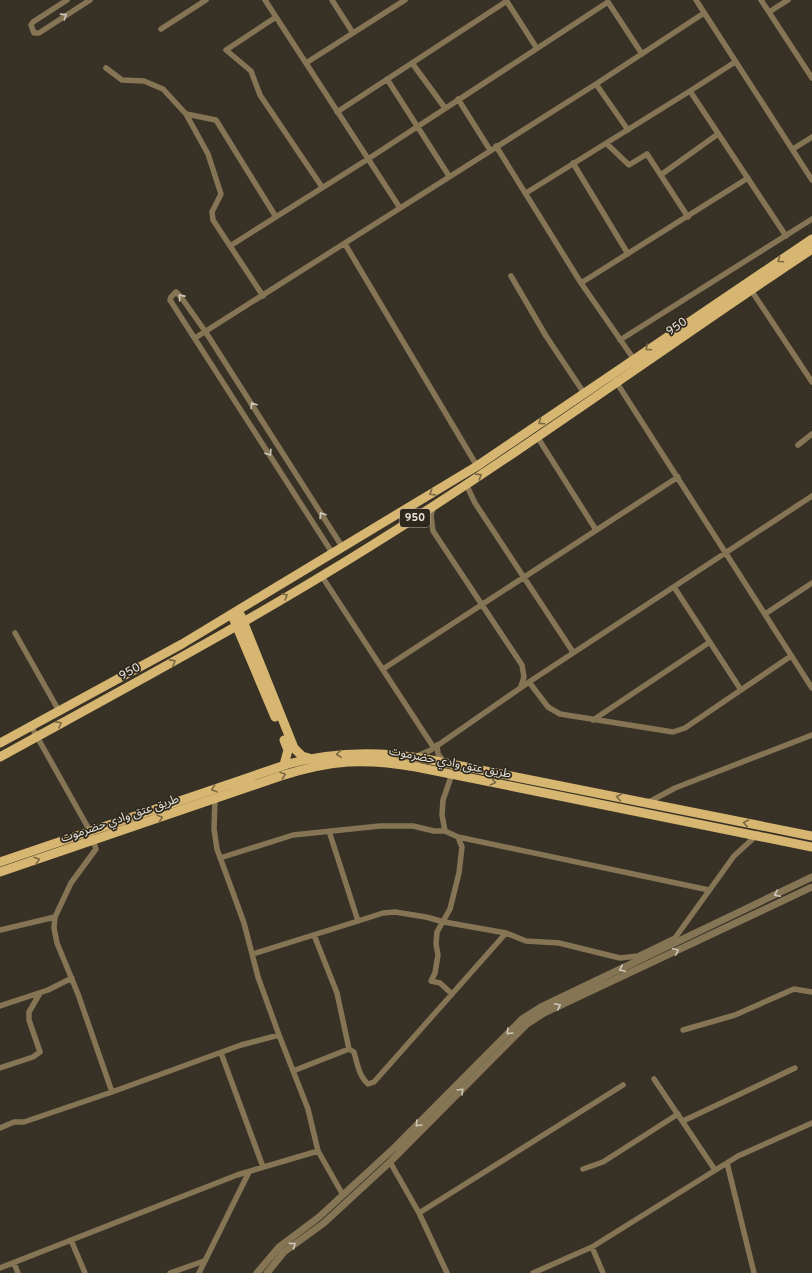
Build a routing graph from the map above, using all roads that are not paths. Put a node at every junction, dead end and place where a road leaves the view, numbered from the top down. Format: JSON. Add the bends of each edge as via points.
{"nodes":[{"id":1,"x":67,"y":0,"type":"edge"},
{"id":2,"x":90,"y":0,"type":"edge"},
{"id":3,"x":206,"y":0,"type":"edge"},
{"id":4,"x":265,"y":0,"type":"edge"},
{"id":5,"x":332,"y":0,"type":"edge"},
{"id":6,"x":405,"y":0,"type":"edge"},
{"id":7,"x":507,"y":0,"type":"edge"},
{"id":8,"x":696,"y":0,"type":"edge"},
{"id":9,"x":761,"y":0,"type":"edge"},
{"id":10,"x":788,"y":0,"type":"edge"},
{"id":11,"x":769,"y":12,"type":"junction"},
{"id":12,"x":704,"y":13,"type":"junction"},
{"id":13,"x":276,"y":17,"type":"junction"},
{"id":14,"x":161,"y":29,"type":"dead end"},
{"id":15,"x":354,"y":33,"type":"junction"},
{"id":16,"x":536,"y":47,"type":"junction"},
{"id":17,"x":642,"y":54,"type":"junction"},
{"id":18,"x":735,"y":62,"type":"junction"},
{"id":19,"x":306,"y":63,"type":"junction"},
{"id":20,"x":412,"y":63,"type":"junction"},
{"id":21,"x":106,"y":68,"type":"dead end"},
{"id":22,"x":812,"y":78,"type":"edge"},
{"id":23,"x":388,"y":79,"type":"junction"},
{"id":24,"x":596,"y":84,"type":"junction"},
{"id":25,"x":690,"y":91,"type":"junction"},
{"id":26,"x":458,"y":100,"type":"junction"},
{"id":27,"x":445,"y":108,"type":"junction"},
{"id":28,"x":337,"y":112,"type":"junction"},
{"id":29,"x":186,"y":114,"type":"junction"},
{"id":30,"x":418,"y":126,"type":"junction"},
{"id":31,"x":628,"y":130,"type":"junction"},
{"id":32,"x":718,"y":134,"type":"junction"},
{"id":33,"x":812,"y":137,"type":"edge"},
{"id":34,"x":607,"y":144,"type":"junction"},
{"id":35,"x":493,"y":148,"type":"junction"},
{"id":36,"x":793,"y":149,"type":"junction"},
{"id":37,"x":368,"y":159,"type":"junction"},
{"id":38,"x":572,"y":164,"type":"junction"},
{"id":39,"x":662,"y":174,"type":"junction"},
{"id":40,"x":450,"y":176,"type":"junction"},
{"id":41,"x":748,"y":178,"type":"junction"},
{"id":42,"x":812,"y":180,"type":"edge"},
{"id":43,"x":322,"y":188,"type":"junction"},
{"id":44,"x":526,"y":193,"type":"junction"},
{"id":45,"x":400,"y":208,"type":"junction"},
{"id":46,"x":688,"y":216,"type":"junction"},
{"id":47,"x":276,"y":217,"type":"junction"},
{"id":48,"x":812,"y":219,"type":"edge"},
{"id":49,"x":786,"y":236,"type":"junction"},
{"id":50,"x":812,"y":239,"type":"edge"},
{"id":51,"x":345,"y":244,"type":"junction"},
{"id":52,"x":230,"y":246,"type":"junction"},
{"id":53,"x":812,"y":249,"type":"edge"},
{"id":54,"x":628,"y":254,"type":"junction"},
{"id":55,"x":511,"y":276,"type":"dead end"},
{"id":56,"x":581,"y":283,"type":"junction"},
{"id":57,"x":751,"y":290,"type":"junction"},
{"id":58,"x":263,"y":296,"type":"junction"},
{"id":59,"x":205,"y":331,"type":"junction"},
{"id":60,"x":195,"y":338,"type":"junction"},
{"id":61,"x":620,"y":340,"type":"junction"},
{"id":62,"x":634,"y":358,"type":"junction"},
{"id":63,"x":611,"y":374,"type":"junction"},
{"id":64,"x":812,"y":382,"type":"edge"},
{"id":65,"x":616,"y":383,"type":"junction"},
{"id":66,"x":584,"y":393,"type":"junction"},
{"id":67,"x":812,"y":434,"type":"edge"},
{"id":68,"x":538,"y":438,"type":"junction"},
{"id":69,"x":798,"y":445,"type":"dead end"},
{"id":70,"x":477,"y":466,"type":"junction"},
{"id":71,"x":678,"y":477,"type":"junction"},
{"id":72,"x":466,"y":484,"type":"junction"},
{"id":73,"x":812,"y":496,"type":"edge"},
{"id":74,"x":435,"y":505,"type":"junction"},
{"id":75,"x":596,"y":530,"type":"junction"},
{"id":76,"x":343,"y":548,"type":"junction"},
{"id":77,"x":726,"y":553,"type":"junction"},
{"id":78,"x":333,"y":554,"type":"junction"},
{"id":79,"x":321,"y":575,"type":"junction"},
{"id":80,"x":524,"y":577,"type":"junction"},
{"id":81,"x":811,"y":586,"type":"edge"},
{"id":82,"x":674,"y":587,"type":"junction"},
{"id":83,"x":482,"y":605,"type":"junction"},
{"id":84,"x":235,"y":613,"type":"junction"},
{"id":85,"x":765,"y":614,"type":"junction"},
{"id":86,"x":240,"y":623,"type":"junction"},
{"id":87,"x":15,"y":633,"type":"dead end"},
{"id":88,"x":710,"y":642,"type":"junction"},
{"id":89,"x":573,"y":652,"type":"junction"},
{"id":90,"x":791,"y":656,"type":"junction"},
{"id":91,"x":383,"y":669,"type":"junction"},
{"id":92,"x":529,"y":682,"type":"junction"},
{"id":93,"x":521,"y":688,"type":"junction"},
{"id":94,"x":812,"y":688,"type":"edge"},
{"id":95,"x":740,"y":690,"type":"junction"},
{"id":96,"x":59,"y":711,"type":"junction"},
{"id":97,"x":593,"y":720,"type":"junction"},
{"id":98,"x":31,"y":726,"type":"junction"},
{"id":99,"x":812,"y":735,"type":"edge"},
{"id":100,"x":37,"y":737,"type":"junction"},
{"id":101,"x":0,"y":743,"type":"edge"},
{"id":102,"x":436,"y":746,"type":"junction"},
{"id":103,"x":413,"y":756,"type":"junction"},
{"id":104,"x":0,"y":757,"type":"edge"},
{"id":105,"x":365,"y":757,"type":"junction"},
{"id":106,"x":311,"y":758,"type":"junction"},
{"id":107,"x":444,"y":762,"type":"junction"},
{"id":108,"x":284,"y":765,"type":"junction"},
{"id":109,"x":452,"y":774,"type":"junction"},
{"id":110,"x":215,"y":799,"type":"junction"},
{"id":111,"x":647,"y":803,"type":"junction"},
{"id":112,"x":761,"y":826,"type":"junction"},
{"id":113,"x":90,"y":831,"type":"junction"},
{"id":114,"x":445,"y":831,"type":"junction"},
{"id":115,"x":329,"y":832,"type":"junction"},
{"id":116,"x":758,"y":836,"type":"junction"},
{"id":117,"x":812,"y":836,"type":"edge"},
{"id":118,"x":458,"y":837,"type":"junction"},
{"id":119,"x":93,"y":841,"type":"junction"},
{"id":120,"x":812,"y":847,"type":"edge"},
{"id":121,"x":220,"y":858,"type":"junction"},
{"id":122,"x":0,"y":862,"type":"edge"},
{"id":123,"x":0,"y":872,"type":"edge"},
{"id":124,"x":812,"y":877,"type":"edge"},
{"id":125,"x":812,"y":887,"type":"edge"},
{"id":126,"x":709,"y":890,"type":"junction"},
{"id":127,"x":55,"y":917,"type":"junction"},
{"id":128,"x":358,"y":921,"type":"junction"},
{"id":129,"x":444,"y":922,"type":"junction"},
{"id":130,"x":0,"y":930,"type":"edge"},
{"id":131,"x":506,"y":933,"type":"junction"},
{"id":132,"x":314,"y":934,"type":"junction"},
{"id":133,"x":252,"y":954,"type":"junction"},
{"id":134,"x":72,"y":978,"type":"junction"},
{"id":135,"x":812,"y":992,"type":"edge"},
{"id":136,"x":40,"y":993,"type":"junction"},
{"id":137,"x":452,"y":994,"type":"junction"},
{"id":138,"x":0,"y":1006,"type":"edge"},
{"id":139,"x":683,"y":1030,"type":"dead end"},
{"id":140,"x":279,"y":1035,"type":"junction"},
{"id":141,"x":349,"y":1049,"type":"junction"},
{"id":142,"x":221,"y":1053,"type":"junction"},
{"id":143,"x":0,"y":1068,"type":"edge"},
{"id":144,"x":795,"y":1068,"type":"dead end"},
{"id":145,"x":293,"y":1071,"type":"junction"},
{"id":146,"x":654,"y":1079,"type":"dead end"},
{"id":147,"x":623,"y":1084,"type":"dead end"},
{"id":148,"x":112,"y":1092,"type":"junction"},
{"id":149,"x":678,"y":1114,"type":"junction"},
{"id":150,"x":683,"y":1122,"type":"junction"},
{"id":151,"x":812,"y":1123,"type":"edge"},
{"id":152,"x":0,"y":1128,"type":"edge"},
{"id":153,"x":318,"y":1151,"type":"junction"},
{"id":154,"x":390,"y":1162,"type":"junction"},
{"id":155,"x":727,"y":1163,"type":"junction"},
{"id":156,"x":263,"y":1167,"type":"junction"},
{"id":157,"x":583,"y":1169,"type":"dead end"},
{"id":158,"x":715,"y":1170,"type":"junction"},
{"id":159,"x":249,"y":1172,"type":"junction"},
{"id":160,"x":343,"y":1196,"type":"junction"},
{"id":161,"x":419,"y":1213,"type":"junction"},
{"id":162,"x":71,"y":1240,"type":"junction"},
{"id":163,"x":592,"y":1247,"type":"junction"},
{"id":164,"x":204,"y":1261,"type":"junction"},
{"id":165,"x":14,"y":1263,"type":"junction"},
{"id":166,"x":0,"y":1268,"type":"edge"},
{"id":167,"x":18,"y":1273,"type":"edge"},
{"id":168,"x":85,"y":1273,"type":"edge"},
{"id":169,"x":170,"y":1273,"type":"edge"},
{"id":170,"x":199,"y":1273,"type":"edge"},
{"id":171,"x":258,"y":1273,"type":"edge"},
{"id":172,"x":267,"y":1273,"type":"edge"},
{"id":173,"x":447,"y":1273,"type":"edge"},
{"id":174,"x":533,"y":1273,"type":"edge"},
{"id":175,"x":603,"y":1273,"type":"edge"},
{"id":176,"x":754,"y":1273,"type":"edge"}],
"edges":[{"from":1,"to":2,"type":"street","one_way":true,"via":[[32,23],[34,33],[39,33]]},
{"from":3,"to":14,"type":"street"},
{"from":4,"to":13,"type":"street"},
{"from":5,"to":15,"type":"street"},
{"from":6,"to":15,"type":"street"},
{"from":7,"to":16,"type":"street"},
{"from":7,"to":20,"type":"street"},
{"from":8,"to":12,"type":"street"},
{"from":9,"to":11,"type":"street"},
{"from":10,"to":11,"type":"street"},
{"from":11,"to":22,"type":"street"},
{"from":12,"to":17,"type":"street"},
{"from":12,"to":18,"type":"street"},
{"from":13,"to":19,"type":"street"},
{"from":13,"to":43,"type":"street","via":[[226,50],[251,71],[260,94]]},
{"from":15,"to":19,"type":"street"},
{"from":16,"to":17,"type":"street","via":[[608,2]]},
{"from":16,"to":26,"type":"street"},
{"from":17,"to":24,"type":"street"},
{"from":18,"to":25,"type":"street"},
{"from":18,"to":36,"type":"street"},
{"from":19,"to":28,"type":"street"},
{"from":20,"to":23,"type":"street"},
{"from":20,"to":27,"type":"street"},
{"from":21,"to":29,"type":"street","via":[[122,80],[144,81],[163,90]]},
{"from":23,"to":28,"type":"street"},
{"from":23,"to":30,"type":"street"},
{"from":24,"to":31,"type":"street"},
{"from":24,"to":35,"type":"street"},
{"from":25,"to":31,"type":"street"},
{"from":25,"to":32,"type":"street"},
{"from":26,"to":27,"type":"street"},
{"from":26,"to":35,"type":"street"},
{"from":27,"to":30,"type":"street"},
{"from":28,"to":37,"type":"street"},
{"from":29,"to":47,"type":"street","via":[[216,120]]},
{"from":29,"to":52,"type":"street","via":[[208,154],[221,194],[212,212],[213,220]]},
{"from":30,"to":37,"type":"street"},
{"from":30,"to":40,"type":"street"},
{"from":31,"to":34,"type":"street"},
{"from":32,"to":39,"type":"street"},
{"from":32,"to":41,"type":"street"},
{"from":33,"to":36,"type":"street"},
{"from":34,"to":38,"type":"street"},
{"from":34,"to":39,"type":"street","via":[[629,165],[647,154]]},
{"from":35,"to":40,"type":"street"},
{"from":35,"to":44,"type":"street"},
{"from":36,"to":42,"type":"street"},
{"from":37,"to":43,"type":"street"},
{"from":37,"to":45,"type":"street"},
{"from":38,"to":44,"type":"street"},
{"from":38,"to":54,"type":"street"},
{"from":39,"to":46,"type":"street"},
{"from":40,"to":45,"type":"street"},
{"from":41,"to":46,"type":"street"},
{"from":41,"to":49,"type":"street"},
{"from":43,"to":47,"type":"street"},
{"from":44,"to":56,"type":"street"},
{"from":45,"to":51,"type":"street"},
{"from":46,"to":54,"type":"street"},
{"from":47,"to":52,"type":"street"},
{"from":48,"to":49,"type":"street"},
{"from":49,"to":61,"type":"street"},
{"from":50,"to":62,"type":"main road","number":"950","one_way":true},
{"from":51,"to":58,"type":"street"},
{"from":51,"to":70,"type":"street"},
{"from":52,"to":58,"type":"street"},
{"from":53,"to":57,"type":"main road","name":"950","number":"950"},
{"from":54,"to":56,"type":"street"},
{"from":55,"to":66,"type":"street","via":[[546,336]]},
{"from":56,"to":61,"type":"street"},
{"from":57,"to":64,"type":"street"},
{"from":57,"to":65,"type":"main road","name":"950","number":"950"},
{"from":58,"to":59,"type":"street"},
{"from":59,"to":60,"type":"street"},
{"from":59,"to":60,"type":"street","one_way":true,"via":[[176,292],[170,300]]},
{"from":76,"to":59,"type":"street","one_way":true},
{"from":60,"to":78,"type":"street","one_way":true},
{"from":61,"to":62,"type":"street"},
{"from":62,"to":63,"type":"main road","number":"950"},
{"from":63,"to":65,"type":"street"},
{"from":63,"to":66,"type":"main road","number":"950"},
{"from":65,"to":68,"type":"main road","name":"950","number":"950"},
{"from":65,"to":71,"type":"street"},
{"from":66,"to":70,"type":"main road","number":"950","one_way":true},
{"from":67,"to":69,"type":"street"},
{"from":72,"to":68,"type":"main road","name":"950","number":"950","one_way":true},
{"from":68,"to":75,"type":"street"},
{"from":70,"to":76,"type":"main road","number":"950","one_way":true},
{"from":71,"to":75,"type":"street"},
{"from":71,"to":77,"type":"street"},
{"from":72,"to":74,"type":"main road","name":"950","number":"950"},
{"from":72,"to":80,"type":"street","via":[[475,503]]},
{"from":73,"to":77,"type":"street"},
{"from":74,"to":79,"type":"main road","name":"950","number":"950"},
{"from":74,"to":83,"type":"street","via":[[431,515],[433,531]]},
{"from":75,"to":80,"type":"street"},
{"from":76,"to":78,"type":"main road","number":"950"},
{"from":77,"to":82,"type":"street"},
{"from":77,"to":85,"type":"street"},
{"from":78,"to":84,"type":"main road","number":"950"},
{"from":86,"to":79,"type":"main road","name":"950","number":"950","one_way":true},
{"from":79,"to":91,"type":"street"},
{"from":80,"to":83,"type":"street"},
{"from":80,"to":89,"type":"street"},
{"from":81,"to":85,"type":"street"},
{"from":82,"to":88,"type":"street"},
{"from":82,"to":89,"type":"street"},
{"from":83,"to":91,"type":"street"},
{"from":83,"to":93,"type":"street","via":[[522,665],[524,677]]},
{"from":84,"to":86,"type":"main road"},
{"from":84,"to":96,"type":"main road","number":"950"},
{"from":85,"to":90,"type":"street"},
{"from":100,"to":86,"type":"main road","name":"950","number":"950","one_way":true},
{"from":86,"to":106,"type":"main road","via":[[294,748],[302,756]]},
{"from":86,"to":108,"type":"main road","via":[[287,746],[288,757]]},
{"from":87,"to":96,"type":"street"},
{"from":88,"to":95,"type":"street"},
{"from":88,"to":97,"type":"street"},
{"from":89,"to":92,"type":"street"},
{"from":90,"to":94,"type":"street"},
{"from":90,"to":95,"type":"street"},
{"from":91,"to":102,"type":"street"},
{"from":92,"to":93,"type":"street"},
{"from":92,"to":97,"type":"street","via":[[544,704],[552,710]]},
{"from":93,"to":102,"type":"street"},
{"from":95,"to":97,"type":"street","via":[[677,731],[668,732]]},
{"from":96,"to":98,"type":"main road","number":"950"},
{"from":98,"to":100,"type":"street"},
{"from":98,"to":101,"type":"main road","number":"950"},
{"from":99,"to":111,"type":"street","via":[[675,788]]},
{"from":100,"to":104,"type":"main road","name":"950","number":"950"},
{"from":100,"to":113,"type":"street"},
{"from":102,"to":103,"type":"street","via":[[423,754]]},
{"from":102,"to":107,"type":"street"},
{"from":103,"to":105,"type":"main road","name":"طريق عتق وادي حضرموت"},
{"from":103,"to":107,"type":"main road","name":"طريق عتق وادي حضرموت"},
{"from":105,"to":106,"type":"main road","name":"طريق عتق وادي حضرموت","one_way":true,"via":[[334,754]]},
{"from":105,"to":109,"type":"main road","name":"طريق عتق وادي حضرموت"},
{"from":110,"to":105,"type":"main road","name":"طريق عتق وادي حضرموت","one_way":true,"via":[[308,768]]},
{"from":106,"to":108,"type":"main road","name":"طريق عتق وادي حضرموت"},
{"from":111,"to":107,"type":"main road","name":"طريق عتق وادي حضرموت","one_way":true},
{"from":108,"to":113,"type":"main road","name":"طريق عتق وادي حضرموت","one_way":true},
{"from":109,"to":114,"type":"street","via":[[443,800]]},
{"from":109,"to":116,"type":"main road","name":"طريق عتق وادي حضرموت","one_way":true},
{"from":119,"to":110,"type":"main road","name":"طريق عتق وادي حضرموت","one_way":true},
{"from":110,"to":121,"type":"street","via":[[214,829]]},
{"from":112,"to":111,"type":"main road","name":"طريق عتق وادي حضرموت","one_way":true},
{"from":112,"to":116,"type":"street"},
{"from":112,"to":117,"type":"main road","name":"طريق عتق وادي حضرموت"},
{"from":113,"to":119,"type":"street"},
{"from":113,"to":122,"type":"main road","name":"طريق عتق وادي حضرموت"},
{"from":114,"to":115,"type":"street","via":[[393,826]]},
{"from":114,"to":118,"type":"street"},
{"from":115,"to":121,"type":"street","via":[[293,835]]},
{"from":115,"to":128,"type":"street"},
{"from":116,"to":120,"type":"main road","name":"طريق عتق وادي حضرموت"},
{"from":116,"to":126,"type":"street","via":[[734,856]]},
{"from":118,"to":126,"type":"street"},
{"from":118,"to":129,"type":"street","via":[[462,847],[459,873]]},
{"from":123,"to":119,"type":"main road","name":"طريق عتق وادي حضرموت","one_way":true},
{"from":119,"to":127,"type":"street","via":[[96,849],[71,882]]},
{"from":121,"to":133,"type":"street","via":[[244,923]]},
{"from":124,"to":160,"type":"street","one_way":true,"via":[[541,1007],[522,1019]]},
{"from":154,"to":125,"type":"street","one_way":true,"via":[[527,1024],[544,1013]]},
{"from":126,"to":131,"type":"street","via":[[675,938],[638,956],[620,958],[559,943],[526,941]]},
{"from":127,"to":130,"type":"street"},
{"from":127,"to":134,"type":"street","via":[[57,943]]},
{"from":128,"to":129,"type":"street","via":[[395,912]]},
{"from":128,"to":132,"type":"street"},
{"from":129,"to":131,"type":"street"},
{"from":129,"to":137,"type":"street","via":[[435,937],[438,955],[431,981],[440,983]]},
{"from":131,"to":137,"type":"street"},
{"from":132,"to":133,"type":"street"},
{"from":132,"to":141,"type":"street","via":[[336,993]]},
{"from":133,"to":140,"type":"street"},
{"from":134,"to":136,"type":"street"},
{"from":134,"to":148,"type":"street"},
{"from":135,"to":139,"type":"street","via":[[794,989],[735,1014]]},
{"from":136,"to":138,"type":"street"},
{"from":136,"to":143,"type":"street","via":[[29,1012],[40,1052],[33,1057]]},
{"from":137,"to":141,"type":"street","via":[[374,1082],[368,1084],[364,1081],[354,1052]]},
{"from":140,"to":142,"type":"street"},
{"from":140,"to":145,"type":"street"},
{"from":141,"to":145,"type":"street"},
{"from":142,"to":148,"type":"street"},
{"from":142,"to":156,"type":"street"},
{"from":144,"to":150,"type":"street"},
{"from":145,"to":153,"type":"street","via":[[308,1109]]},
{"from":146,"to":149,"type":"street"},
{"from":147,"to":161,"type":"street"},
{"from":148,"to":152,"type":"street"},
{"from":149,"to":150,"type":"street"},
{"from":149,"to":157,"type":"street","via":[[603,1162]]},
{"from":150,"to":158,"type":"street"},
{"from":151,"to":155,"type":"street","via":[[752,1149]]},
{"from":153,"to":156,"type":"street"},
{"from":153,"to":160,"type":"street"},
{"from":154,"to":161,"type":"street"},
{"from":172,"to":154,"type":"street","one_way":true,"via":[[284,1252],[324,1223]]},
{"from":155,"to":158,"type":"street"},
{"from":155,"to":176,"type":"street"},
{"from":156,"to":159,"type":"street"},
{"from":158,"to":163,"type":"street"},
{"from":159,"to":162,"type":"street"},
{"from":159,"to":164,"type":"street"},
{"from":160,"to":171,"type":"street","via":[[279,1247]]},
{"from":161,"to":173,"type":"street"},
{"from":162,"to":165,"type":"street"},
{"from":162,"to":168,"type":"street"},
{"from":163,"to":174,"type":"street"},
{"from":163,"to":175,"type":"street"},
{"from":164,"to":169,"type":"street"},
{"from":164,"to":170,"type":"street"},
{"from":165,"to":166,"type":"street"},
{"from":165,"to":167,"type":"street"}]}
